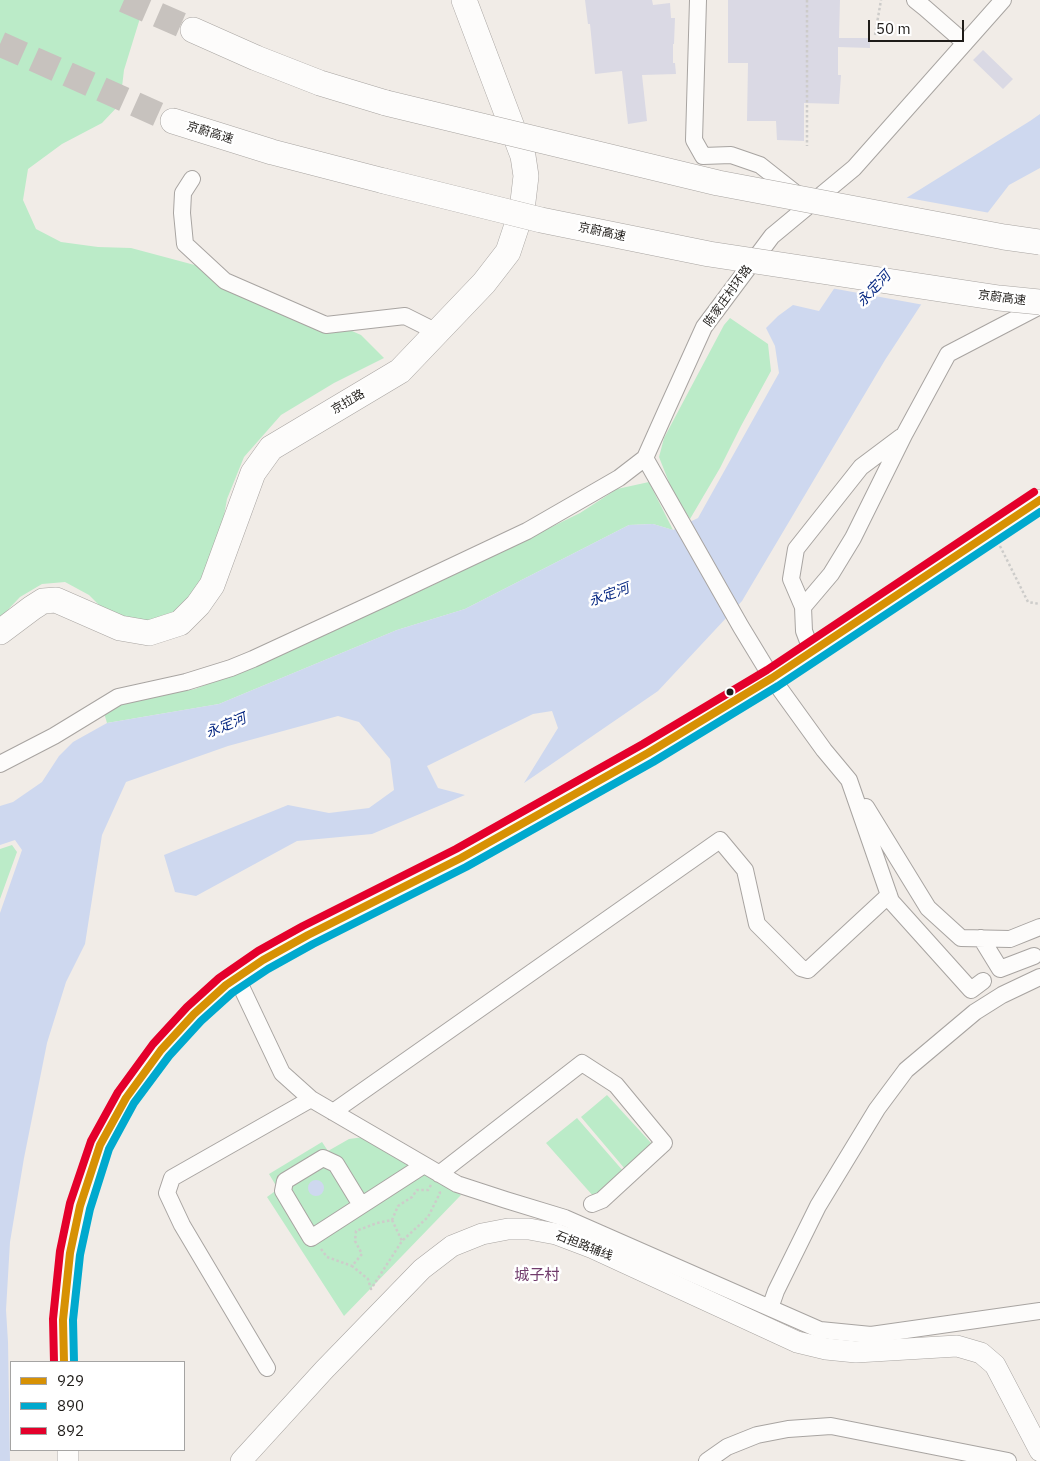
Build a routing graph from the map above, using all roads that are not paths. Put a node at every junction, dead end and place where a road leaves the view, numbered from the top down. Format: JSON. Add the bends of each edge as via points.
{"nodes":[{"id":1,"x":464,"y":0,"type":"edge"},
{"id":2,"x":698,"y":0,"type":"edge"},
{"id":3,"x":915,"y":0,"type":"edge"},
{"id":4,"x":1003,"y":0,"type":"edge"},
{"id":5,"x":193,"y":30,"type":"tunnel mouth"},
{"id":6,"x":965,"y":43,"type":"junction"},
{"id":7,"x":173,"y":121,"type":"tunnel mouth"},
{"id":8,"x":192,"y":179,"type":"dead end"},
{"id":9,"x":809,"y":205,"type":"junction"},
{"id":10,"x":1040,"y":242,"type":"edge"},
{"id":11,"x":1040,"y":304,"type":"edge"},
{"id":12,"x":437,"y":332,"type":"junction"},
{"id":13,"x":904,"y":435,"type":"junction"},
{"id":14,"x":645,"y":458,"type":"junction"},
{"id":15,"x":1040,"y":500,"type":"edge"},
{"id":16,"x":803,"y":607,"type":"junction"},
{"id":17,"x":0,"y":632,"type":"edge"},
{"id":18,"x":812,"y":652,"type":"junction"},
{"id":19,"x":772,"y":678,"type":"junction"},
{"id":20,"x":0,"y":764,"type":"edge"},
{"id":21,"x":849,"y":780,"type":"junction"},
{"id":22,"x":889,"y":894,"type":"junction"},
{"id":23,"x":1040,"y":927,"type":"edge"},
{"id":24,"x":981,"y":938,"type":"junction"},
{"id":25,"x":1034,"y":956,"type":"dead end"},
{"id":26,"x":1040,"y":977,"type":"edge"},
{"id":27,"x":237,"y":978,"type":"junction"},
{"id":28,"x":983,"y":980,"type":"dead end"},
{"id":29,"x":311,"y":1099,"type":"junction"},
{"id":30,"x":333,"y":1112,"type":"junction"},
{"id":31,"x":424,"y":1165,"type":"junction"},
{"id":32,"x":437,"y":1177,"type":"junction"},
{"id":33,"x":592,"y":1204,"type":"dead end"},
{"id":34,"x":361,"y":1205,"type":"junction"},
{"id":35,"x":770,"y":1308,"type":"junction"},
{"id":36,"x":1040,"y":1311,"type":"edge"},
{"id":37,"x":64,"y":1361,"type":"edge"},
{"id":38,"x":267,"y":1368,"type":"dead end"},
{"id":39,"x":1040,"y":1451,"type":"edge"},
{"id":40,"x":241,"y":1461,"type":"edge"},
{"id":41,"x":707,"y":1461,"type":"edge"},
{"id":42,"x":1008,"y":1461,"type":"edge"}],
"edges":[{"from":1,"to":12,"type":"highway","name":"京拉路","via":[[523,156],[526,176],[522,210],[508,252],[484,283]]},
{"from":2,"to":9,"type":"street","via":[[694,140],[703,156],[731,155],[760,166]]},
{"from":3,"to":6,"type":"street"},
{"from":4,"to":6,"type":"street","name":"陈家庄村环路"},
{"from":5,"to":10,"type":"highway","bridge":true,"via":[[320,83],[386,103],[718,183]]},
{"from":6,"to":9,"type":"street","name":"陈家庄村环路","via":[[854,168]]},
{"from":7,"to":11,"type":"highway","name":"京蔚高速","bridge":true,"via":[[272,152],[541,220],[709,254]]},
{"from":8,"to":12,"type":"street","via":[[183,192],[185,244],[225,281],[326,325],[405,316]]},
{"from":9,"to":14,"type":"street","name":"陈家庄村环路","via":[[772,236],[704,328]]},
{"from":11,"to":13,"type":"street","via":[[948,354]]},
{"from":12,"to":17,"type":"highway","name":"京拉路","via":[[400,371],[271,448],[253,473],[212,585],[180,623],[150,632],[120,628],[56,600],[43,600]]},
{"from":13,"to":16,"type":"street","via":[[853,538],[831,574]]},
{"from":13,"to":16,"type":"street","via":[[861,467],[796,549],[791,578]]},
{"from":14,"to":19,"type":"street"},
{"from":14,"to":20,"type":"street","via":[[619,478],[527,531],[412,586],[253,660],[186,682],[118,697]]},
{"from":15,"to":18,"type":"main road"},
{"from":16,"to":18,"type":"street","via":[[804,631]]},
{"from":18,"to":19,"type":"main road"},
{"from":19,"to":21,"type":"street"},
{"from":19,"to":27,"type":"main road","via":[[648,753],[461,858],[308,935]]},
{"from":21,"to":22,"type":"street"},
{"from":21,"to":24,"type":"street","via":[[928,908],[961,938]]},
{"from":22,"to":28,"type":"street","via":[[971,990]]},
{"from":22,"to":30,"type":"street","via":[[808,970],[801,968],[757,924],[745,870],[720,840]]},
{"from":23,"to":24,"type":"street","via":[[1010,939]]},
{"from":24,"to":25,"type":"street","via":[[1000,970]]},
{"from":26,"to":35,"type":"street","via":[[975,1012],[906,1070],[818,1206]]},
{"from":27,"to":29,"type":"street","via":[[282,1073]]},
{"from":27,"to":37,"type":"main road","via":[[194,1014],[162,1050],[126,1098],[100,1145],[80,1206],[70,1253],[63,1320]]},
{"from":29,"to":30,"type":"street"},
{"from":29,"to":38,"type":"street","via":[[172,1178],[167,1192],[182,1225]]},
{"from":30,"to":31,"type":"street"},
{"from":31,"to":32,"type":"street"},
{"from":31,"to":34,"type":"street"},
{"from":32,"to":33,"type":"street","via":[[582,1063],[616,1085],[664,1143],[602,1200]]},
{"from":32,"to":35,"type":"street","via":[[565,1218]]},
{"from":34,"to":34,"type":"street","via":[[311,1238],[283,1191],[286,1181],[323,1158],[336,1164]]},
{"from":35,"to":36,"type":"street","via":[[820,1330],[871,1335]]},
{"from":39,"to":40,"type":"main road","name":"石担路辅线","via":[[995,1365],[981,1353],[957,1346],[856,1352],[826,1350],[779,1334],[593,1248],[556,1234],[529,1229],[482,1234],[452,1246],[422,1269]]},
{"from":41,"to":42,"type":"street","via":[[757,1435],[831,1426]]}]}
